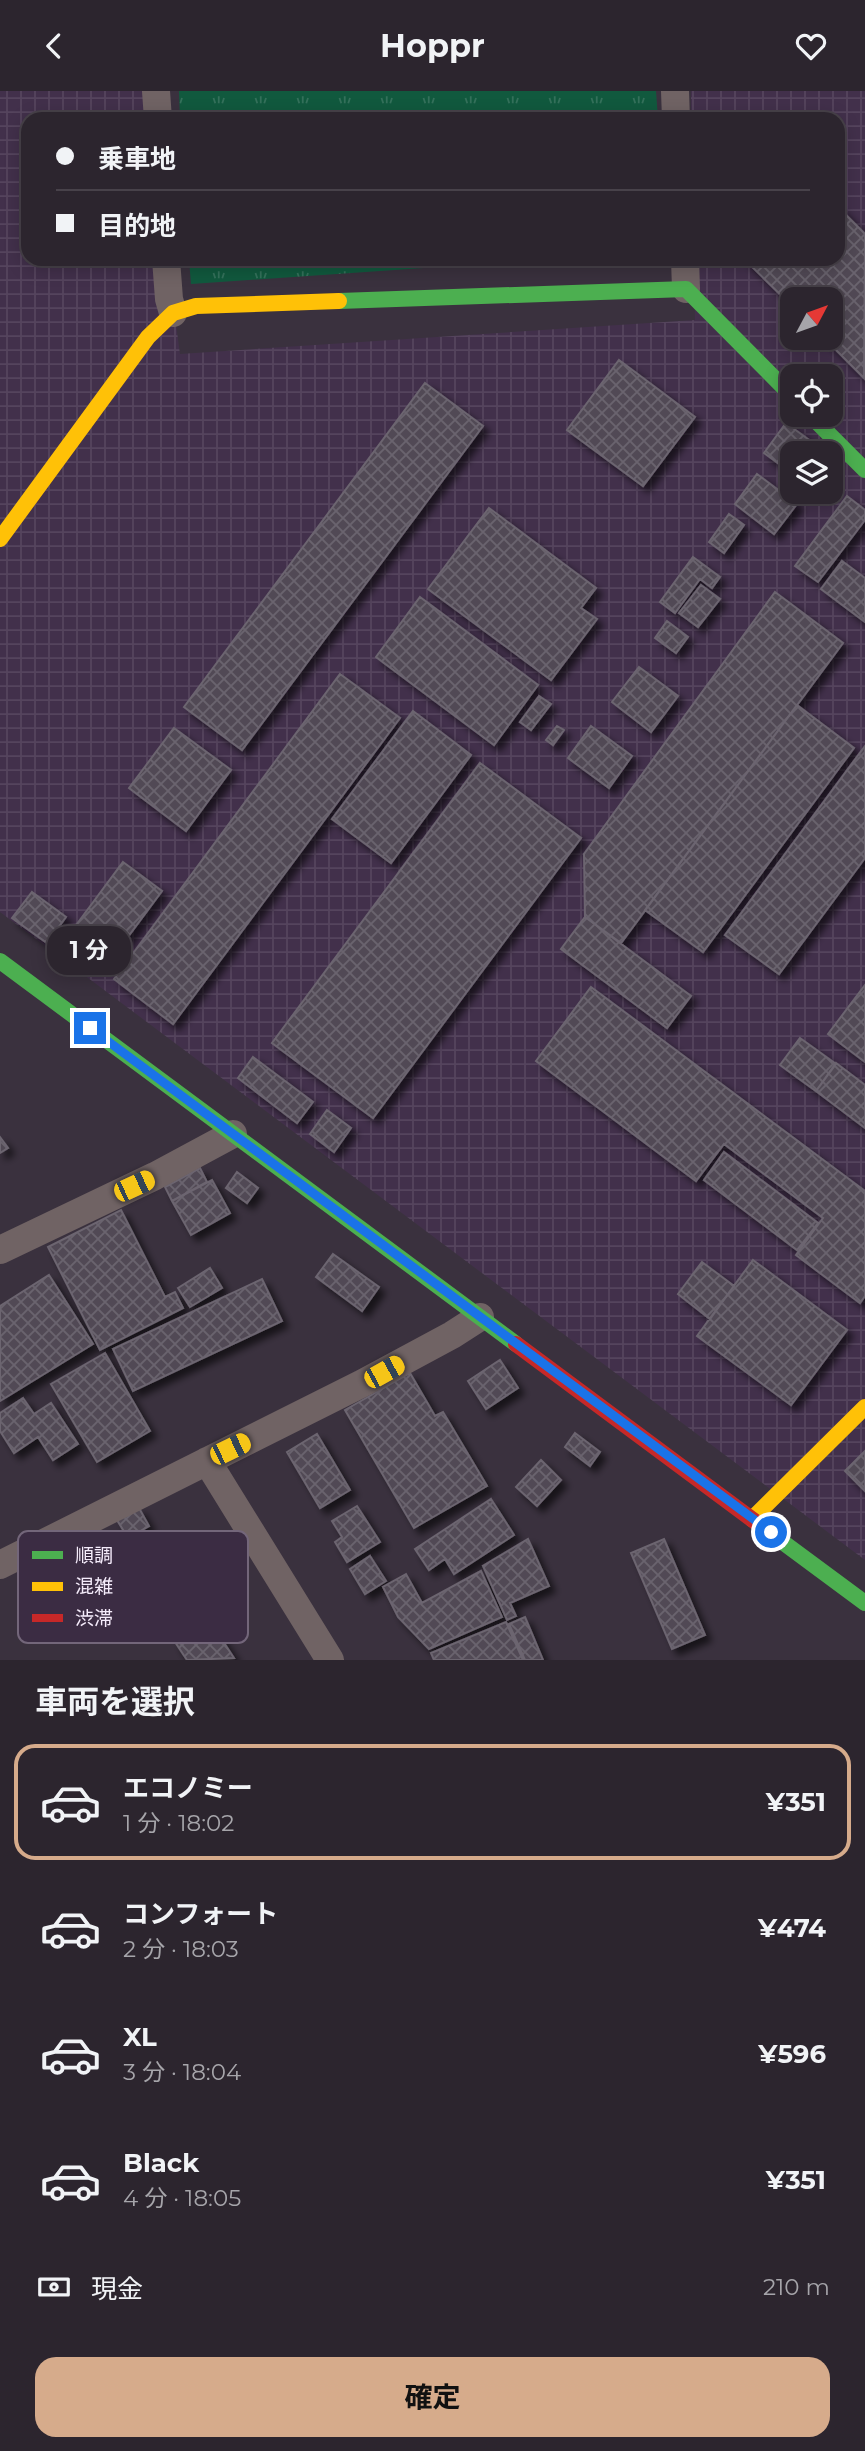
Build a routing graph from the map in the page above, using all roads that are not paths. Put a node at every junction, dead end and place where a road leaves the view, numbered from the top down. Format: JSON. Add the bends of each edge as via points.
{"nodes":[{"id":1,"x":156,"y":91,"type":"edge"},
{"id":2,"x":675,"y":91,"type":"edge"},
{"id":3,"x":158,"y":112,"type":"edge"},
{"id":4,"x":676,"y":112,"type":"edge"},
{"id":5,"x":167,"y":266,"type":"edge"},
{"id":6,"x":685,"y":266,"type":"edge"},
{"id":7,"x":687,"y":289,"type":"junction"},
{"id":8,"x":173,"y":313,"type":"junction"},
{"id":9,"x":780,"y":384,"type":"edge"},
{"id":10,"x":822,"y":427,"type":"edge"},
{"id":11,"x":865,"y":470,"type":"edge"},
{"id":12,"x":0,"y":540,"type":"edge"},
{"id":13,"x":0,"y":961,"type":"edge"},
{"id":14,"x":233,"y":1133,"type":"junction"},
{"id":15,"x":0,"y":1250,"type":"edge"},
{"id":16,"x":480,"y":1317,"type":"junction"},
{"id":17,"x":865,"y":1407,"type":"edge"},
{"id":18,"x":207,"y":1461,"type":"junction"},
{"id":19,"x":752,"y":1518,"type":"junction"},
{"id":20,"x":68,"y":1531,"type":"edge"},
{"id":21,"x":18,"y":1556,"type":"edge"},
{"id":22,"x":0,"y":1565,"type":"edge"},
{"id":23,"x":865,"y":1602,"type":"edge"},
{"id":24,"x":330,"y":1660,"type":"edge"}],
"edges":[{"from":1,"to":3,"type":"street"},
{"from":2,"to":4,"type":"street"},
{"from":5,"to":8,"type":"street"},
{"from":6,"to":7,"type":"street"},
{"from":7,"to":8,"type":"street","via":[[196,306]]},
{"from":7,"to":9,"type":"street"},
{"from":8,"to":12,"type":"street","via":[[148,337]]},
{"from":10,"to":11,"type":"street"},
{"from":13,"to":14,"type":"street"},
{"from":14,"to":15,"type":"street"},
{"from":14,"to":16,"type":"street"},
{"from":16,"to":18,"type":"street","via":[[361,1384]]},
{"from":16,"to":19,"type":"street"},
{"from":17,"to":19,"type":"street"},
{"from":18,"to":20,"type":"street"},
{"from":18,"to":24,"type":"street"},
{"from":19,"to":23,"type":"street"},
{"from":21,"to":22,"type":"street"}]}
